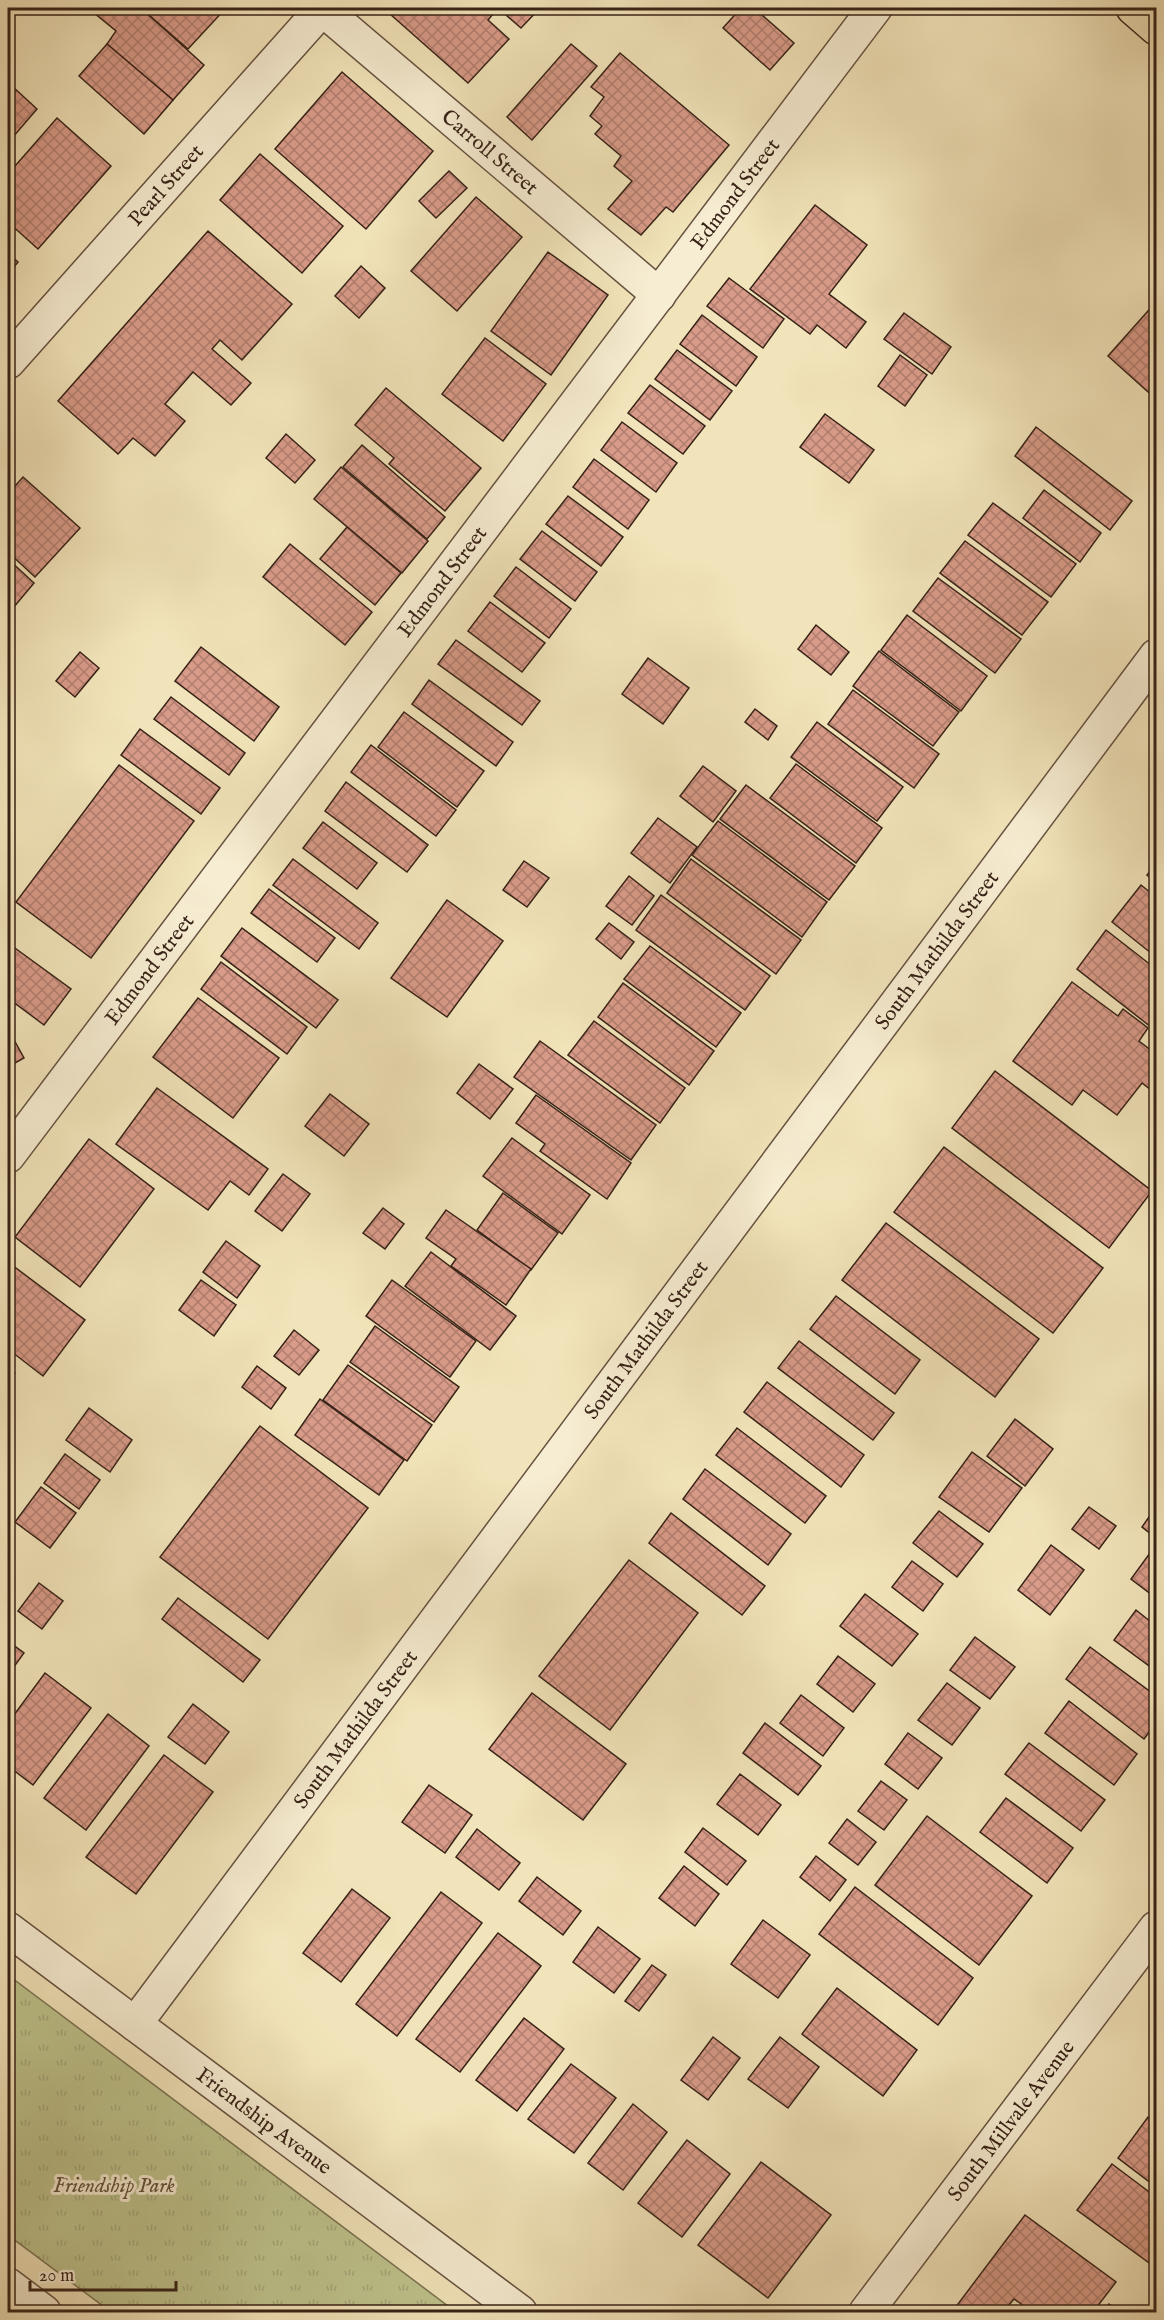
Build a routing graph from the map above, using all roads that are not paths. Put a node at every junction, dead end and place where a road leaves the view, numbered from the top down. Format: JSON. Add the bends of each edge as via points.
{"nodes":[{"id":1,"x":322,"y":8,"type":"edge"},
{"id":2,"x":875,"y":8,"type":"edge"},
{"id":3,"x":1133,"y":8,"type":"edge"},
{"id":4,"x":1156,"y":28,"type":"edge"},
{"id":5,"x":659,"y":295,"type":"junction"},
{"id":6,"x":8,"y":362,"type":"edge"},
{"id":7,"x":1156,"y":656,"type":"edge"},
{"id":8,"x":8,"y":1156,"type":"edge"},
{"id":9,"x":1156,"y":1928,"type":"edge"},
{"id":10,"x":8,"y":1929,"type":"edge"},
{"id":11,"x":135,"y":2024,"type":"junction"},
{"id":12,"x":8,"y":2285,"type":"edge"},
{"id":13,"x":44,"y":2313,"type":"edge"},
{"id":14,"x":520,"y":2313,"type":"edge"},
{"id":15,"x":867,"y":2313,"type":"edge"}],
"edges":[{"from":1,"to":5,"type":"street","name":"Carroll Street"},
{"from":1,"to":6,"type":"street","name":"Pearl Street"},
{"from":2,"to":5,"type":"street","name":"Edmond Street"},
{"from":3,"to":4,"type":"main road"},
{"from":5,"to":8,"type":"street","name":"Edmond Street"},
{"from":7,"to":11,"type":"street","name":"South Mathilda Street"},
{"from":9,"to":15,"type":"street","name":"South Millvale Avenue"},
{"from":10,"to":11,"type":"street","name":"Friendship Avenue"},
{"from":11,"to":14,"type":"street","name":"Friendship Avenue"},
{"from":12,"to":13,"type":"street"}]}
